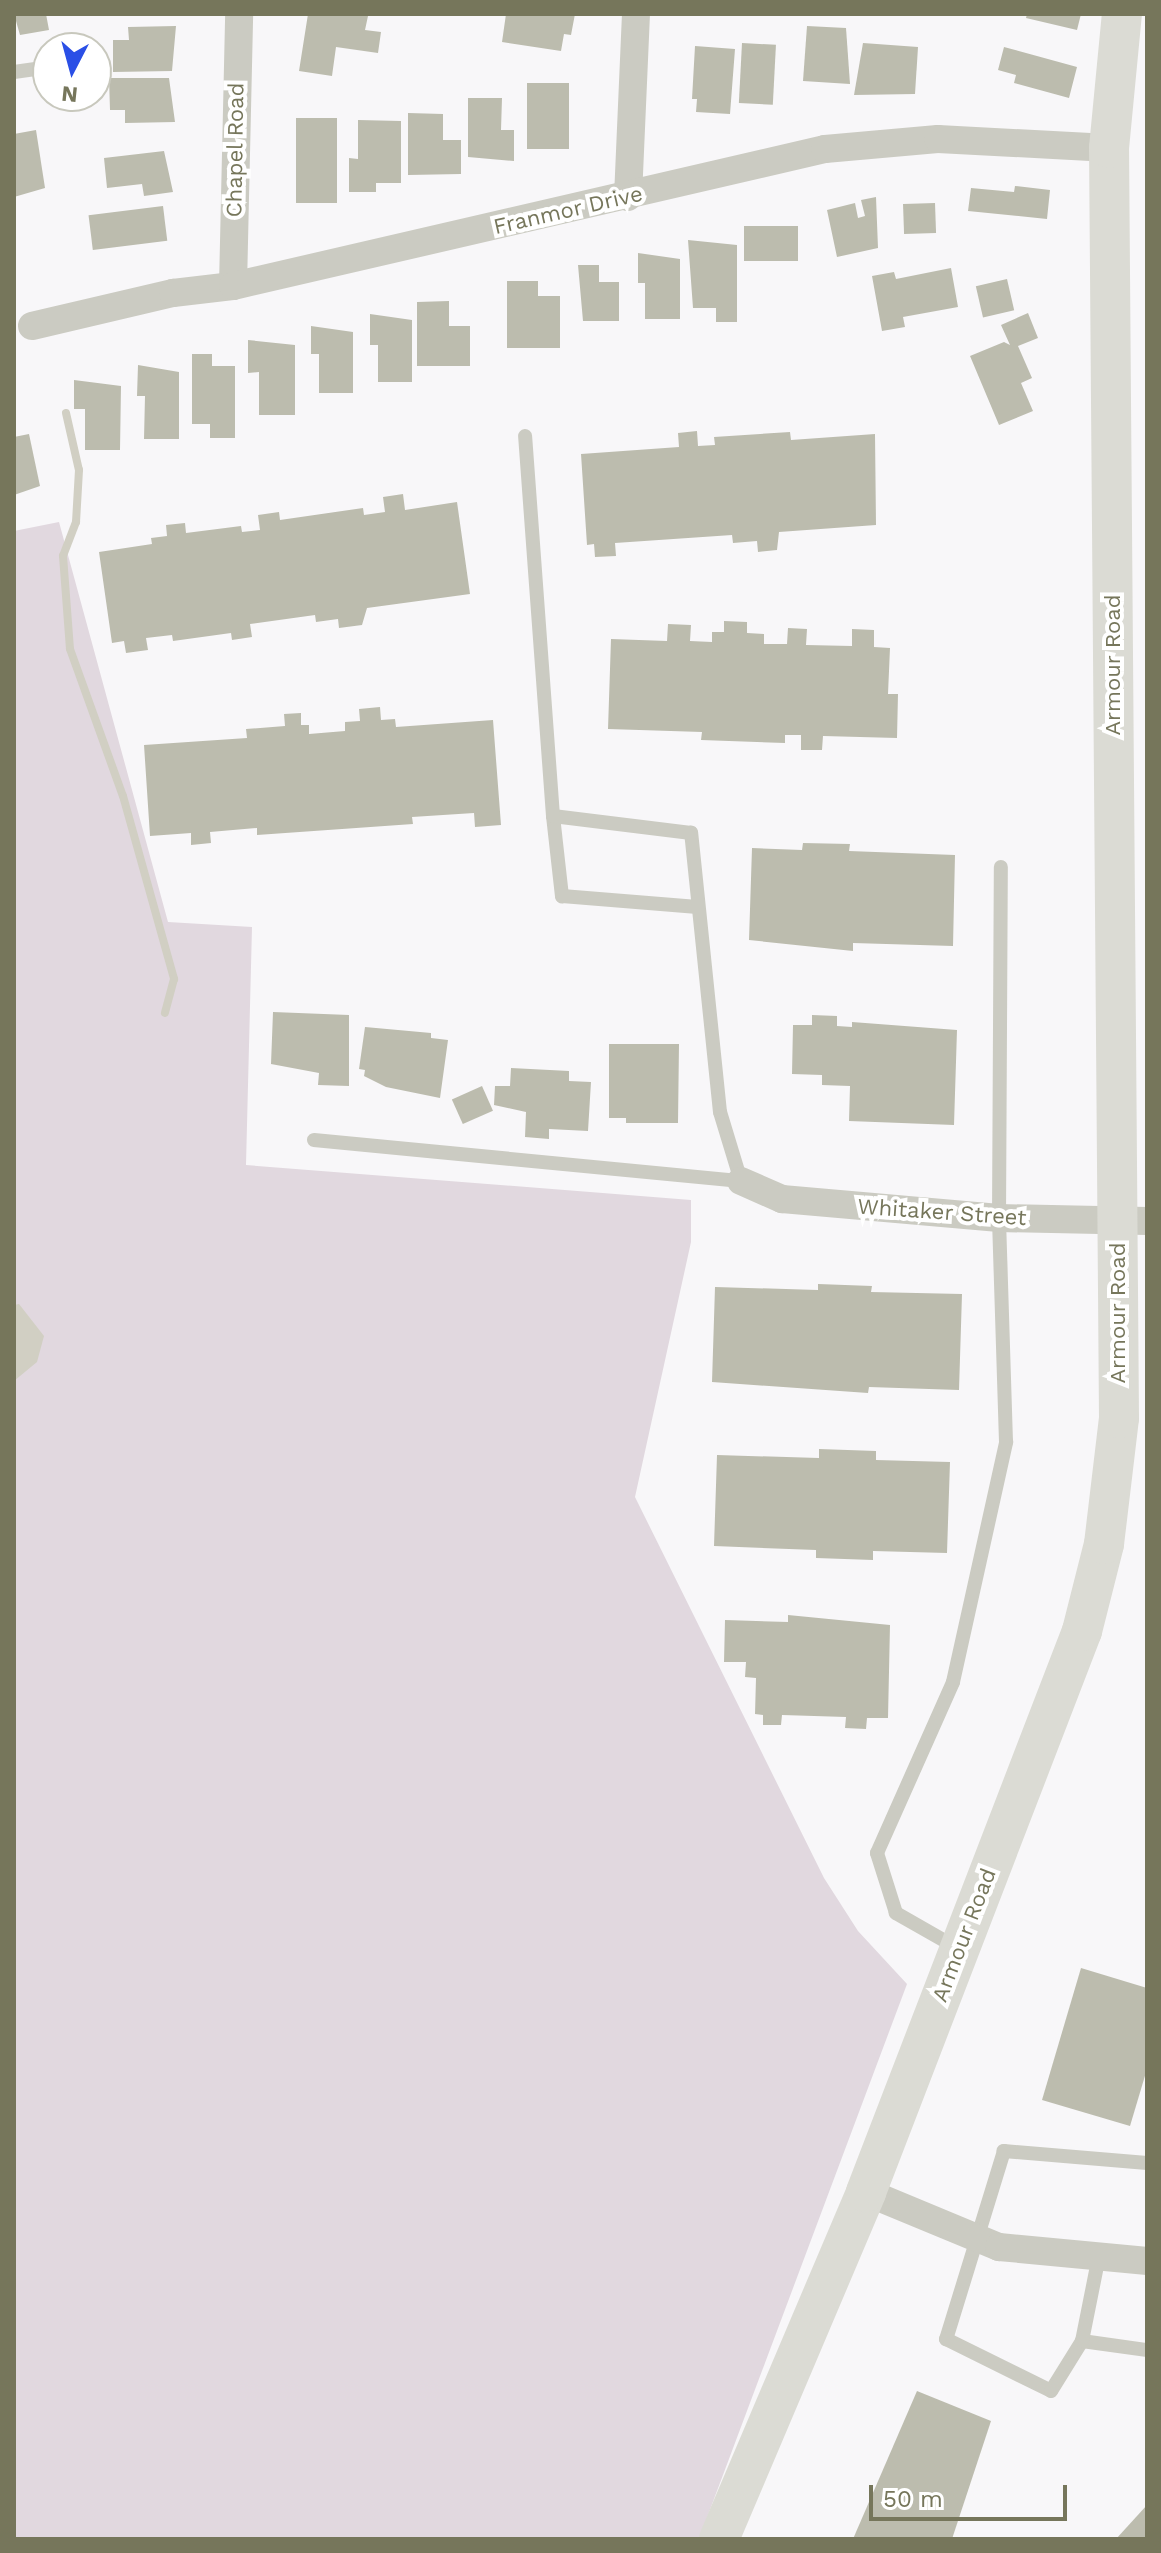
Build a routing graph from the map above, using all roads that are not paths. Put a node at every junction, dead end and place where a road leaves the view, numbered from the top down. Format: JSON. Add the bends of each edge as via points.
{"nodes":[{"id":1,"x":239,"y":14,"type":"edge"},
{"id":2,"x":636,"y":14,"type":"edge"},
{"id":3,"x":1122,"y":14,"type":"edge"},
{"id":4,"x":1109,"y":148,"type":"junction"},
{"id":5,"x":628,"y":197,"type":"junction"},
{"id":6,"x":233,"y":286,"type":"junction"},
{"id":7,"x":23,"y":331,"type":"edge"},
{"id":8,"x":525,"y":436,"type":"dead end"},
{"id":9,"x":553,"y":816,"type":"junction"},
{"id":10,"x":1001,"y":867,"type":"dead end"},
{"id":11,"x":698,"y":907,"type":"junction"},
{"id":12,"x":314,"y":1140,"type":"dead end"},
{"id":13,"x":741,"y":1181,"type":"junction"},
{"id":14,"x":999,"y":1218,"type":"junction"},
{"id":15,"x":1132,"y":1220,"type":"edge"},
{"id":16,"x":959,"y":1950,"type":"junction"},
{"id":17,"x":1147,"y":2163,"type":"edge"},
{"id":18,"x":866,"y":2192,"type":"junction"},
{"id":19,"x":975,"y":2238,"type":"junction"},
{"id":20,"x":1099,"y":2256,"type":"junction"},
{"id":21,"x":1147,"y":2261,"type":"edge"},
{"id":22,"x":1082,"y":2341,"type":"junction"},
{"id":23,"x":1147,"y":2350,"type":"edge"},
{"id":24,"x":719,"y":2539,"type":"edge"}],
"edges":[{"from":1,"to":6,"type":"street","name":"Chapel Road"},
{"from":2,"to":5,"type":"street"},
{"from":3,"to":4,"type":"main road","name":"Armour Road"},
{"from":4,"to":5,"type":"street","name":"Franmor Drive","via":[[938,139],[825,149]]},
{"from":4,"to":15,"type":"main road","name":"Armour Road"},
{"from":5,"to":6,"type":"street","name":"Franmor Drive"},
{"from":6,"to":7,"type":"street","name":"Franmor Drive","via":[[173,293]]},
{"from":8,"to":9,"type":"lane"},
{"from":9,"to":11,"type":"lane","via":[[691,833]]},
{"from":9,"to":11,"type":"lane","via":[[562,896]]},
{"from":10,"to":14,"type":"lane"},
{"from":11,"to":13,"type":"lane","via":[[720,1112]]},
{"from":12,"to":13,"type":"lane"},
{"from":13,"to":14,"type":"street","name":"Whitaker Street","via":[[782,1199]]},
{"from":14,"to":15,"type":"street","name":"Whitaker Street"},
{"from":14,"to":16,"type":"lane","via":[[1006,1442],[953,1682],[877,1853],[896,1913]]},
{"from":15,"to":16,"type":"main road","name":"Armour Road","via":[[1119,1418],[1104,1544],[1082,1631]]},
{"from":16,"to":18,"type":"main road","name":"Armour Road"},
{"from":17,"to":19,"type":"lane","via":[[1004,2151]]},
{"from":18,"to":19,"type":"street"},
{"from":18,"to":24,"type":"main road","name":"Armour Road"},
{"from":19,"to":20,"type":"street","via":[[999,2247]]},
{"from":19,"to":22,"type":"lane","via":[[946,2339],[1051,2391]]},
{"from":20,"to":21,"type":"street"},
{"from":20,"to":22,"type":"lane"},
{"from":22,"to":23,"type":"lane"}]}
